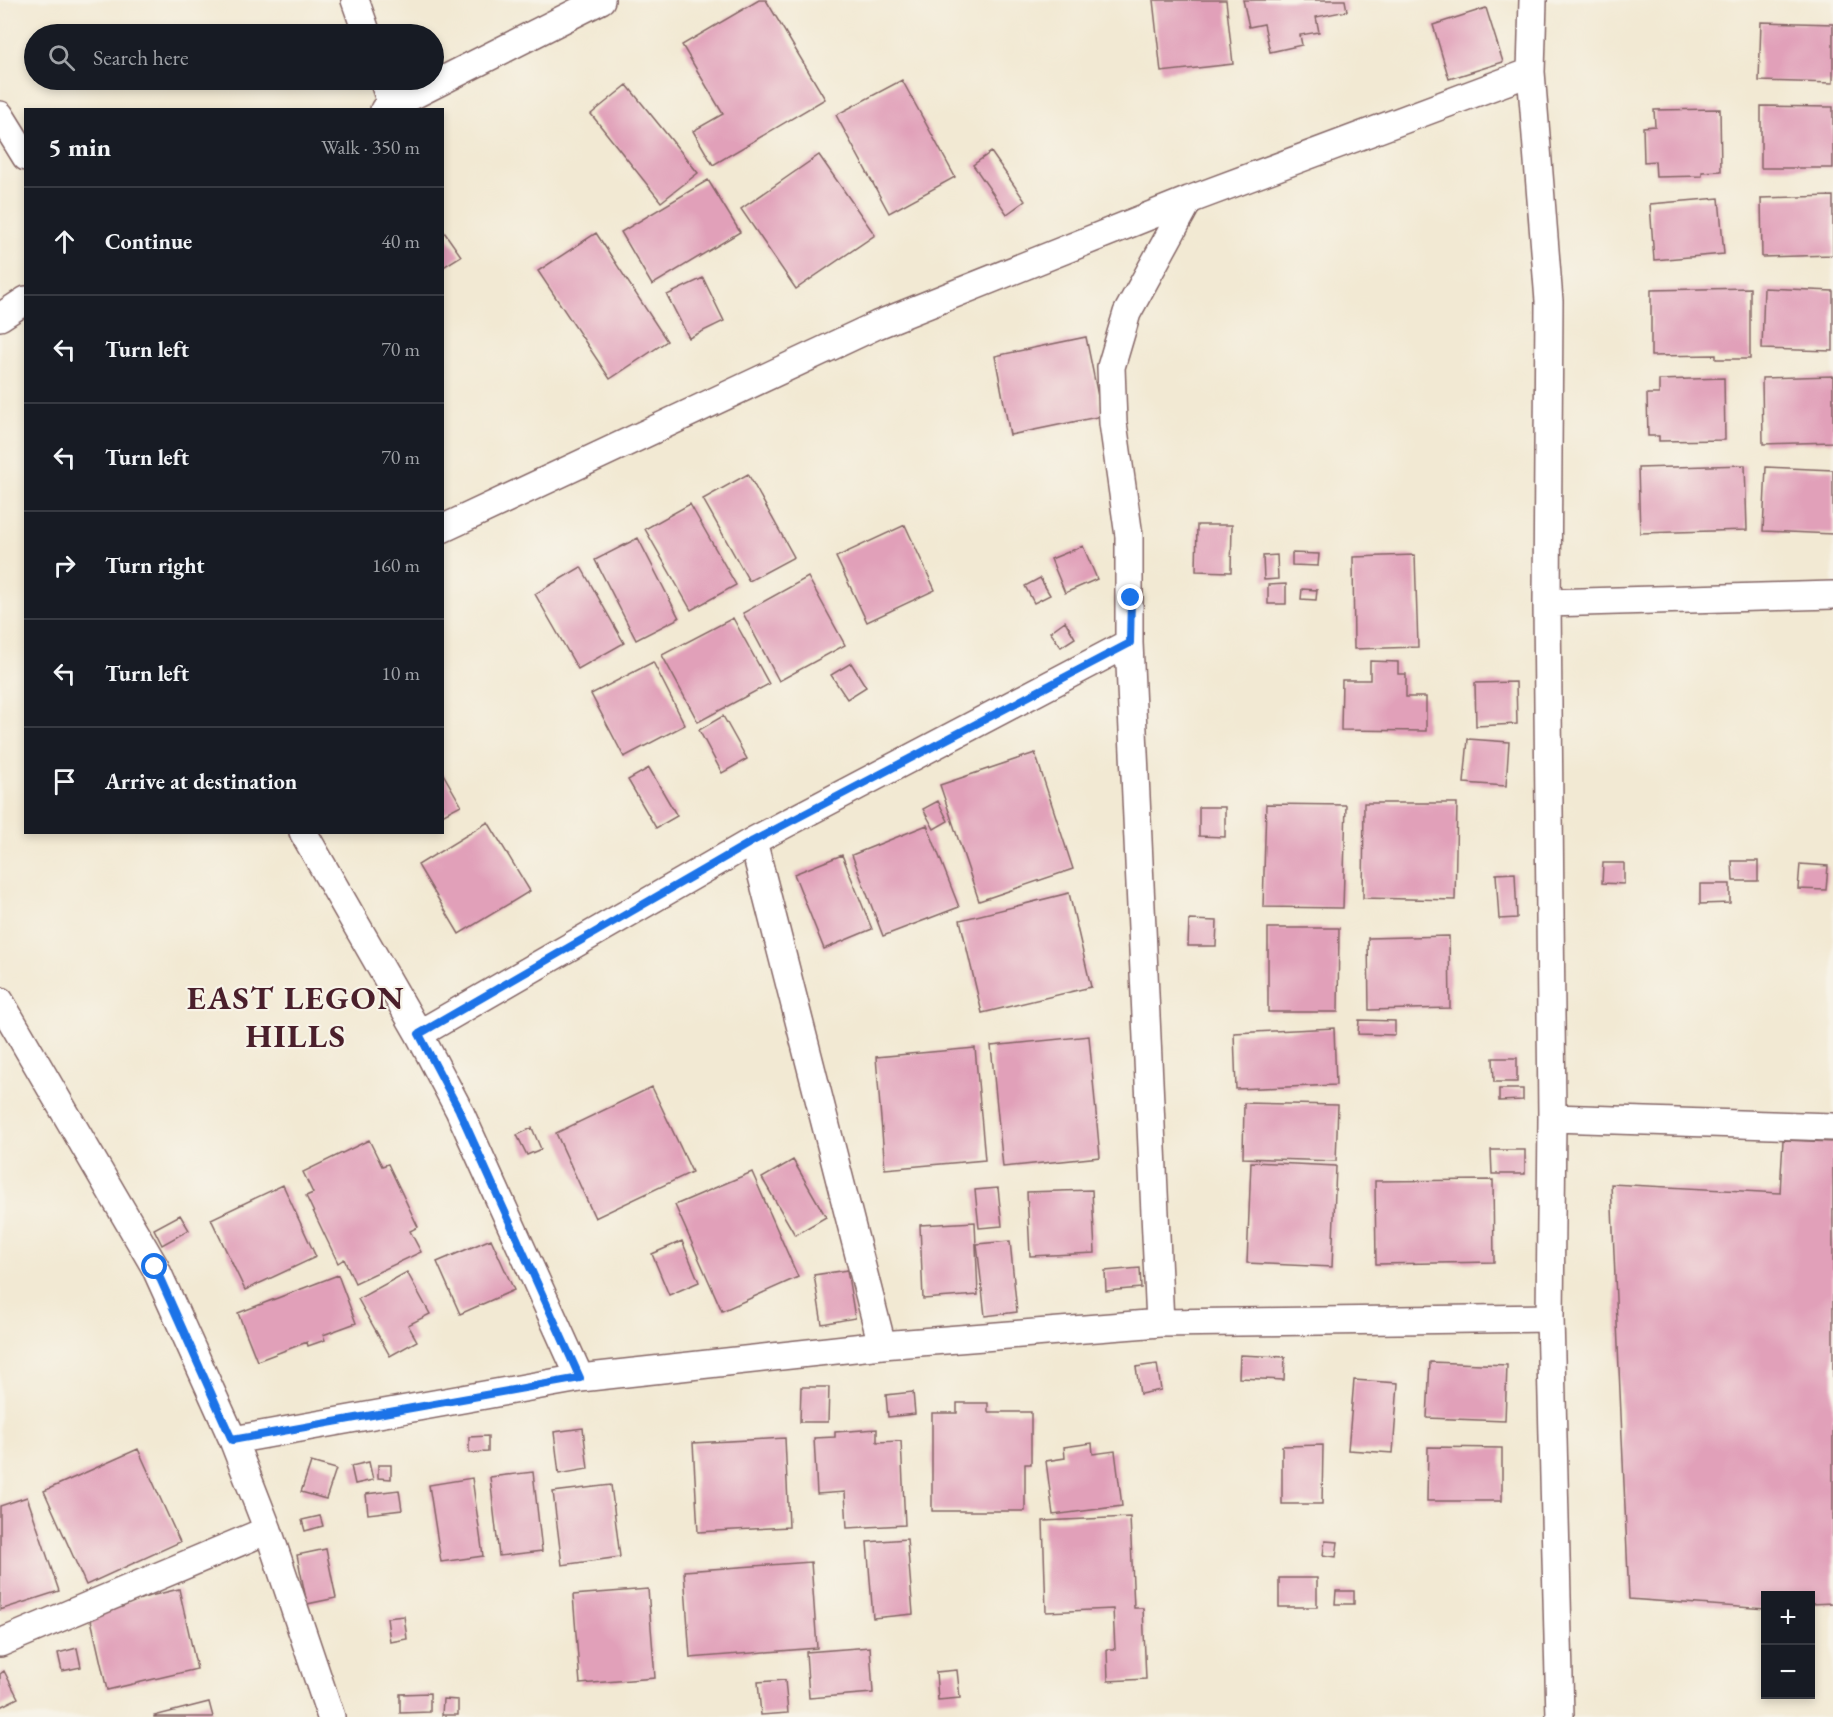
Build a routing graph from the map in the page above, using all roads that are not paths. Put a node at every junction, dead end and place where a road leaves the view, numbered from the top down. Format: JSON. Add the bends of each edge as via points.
{"nodes":[{"id":1,"x":355,"y":0,"type":"edge"},
{"id":2,"x":601,"y":0,"type":"edge"},
{"id":3,"x":1533,"y":0,"type":"edge"},
{"id":4,"x":363,"y":24,"type":"edge"},
{"id":5,"x":1531,"y":72,"type":"junction"},
{"id":6,"x":444,"y":79,"type":"edge"},
{"id":7,"x":385,"y":90,"type":"edge"},
{"id":8,"x":422,"y":90,"type":"edge"},
{"id":9,"x":388,"y":107,"type":"edge"},
{"id":10,"x":0,"y":115,"type":"edge"},
{"id":11,"x":24,"y":154,"type":"edge"},
{"id":12,"x":1189,"y":200,"type":"junction"},
{"id":13,"x":24,"y":304,"type":"edge"},
{"id":14,"x":0,"y":317,"type":"edge"},
{"id":15,"x":444,"y":528,"type":"edge"},
{"id":16,"x":1833,"y":595,"type":"edge"},
{"id":17,"x":1547,"y":603,"type":"junction"},
{"id":18,"x":1130,"y":643,"type":"junction"},
{"id":19,"x":304,"y":834,"type":"edge"},
{"id":20,"x":753,"y":841,"type":"junction"},
{"id":21,"x":0,"y":1001,"type":"edge"},
{"id":22,"x":419,"y":1034,"type":"junction"},
{"id":23,"x":1552,"y":1118,"type":"junction"},
{"id":24,"x":1833,"y":1127,"type":"edge"},
{"id":25,"x":1550,"y":1318,"type":"junction"},
{"id":26,"x":1161,"y":1323,"type":"junction"},
{"id":27,"x":882,"y":1345,"type":"junction"},
{"id":28,"x":580,"y":1378,"type":"junction"},
{"id":29,"x":232,"y":1440,"type":"junction"},
{"id":30,"x":268,"y":1530,"type":"junction"},
{"id":31,"x":0,"y":1643,"type":"edge"},
{"id":32,"x":331,"y":1717,"type":"edge"},
{"id":33,"x":1560,"y":1717,"type":"edge"}],
"edges":[{"from":1,"to":4,"type":"street"},
{"from":2,"to":6,"type":"street"},
{"from":3,"to":5,"type":"street"},
{"from":5,"to":12,"type":"street"},
{"from":5,"to":17,"type":"street","via":[[1549,301]]},
{"from":7,"to":9,"type":"street"},
{"from":8,"to":9,"type":"street"},
{"from":10,"to":11,"type":"street"},
{"from":12,"to":15,"type":"street","via":[[877,325]]},
{"from":12,"to":18,"type":"street","via":[[1127,314],[1111,367],[1113,423],[1129,536]]},
{"from":13,"to":14,"type":"street"},
{"from":16,"to":17,"type":"street"},
{"from":17,"to":23,"type":"street"},
{"from":18,"to":20,"type":"street"},
{"from":18,"to":26,"type":"street"},
{"from":19,"to":22,"type":"street"},
{"from":20,"to":22,"type":"street"},
{"from":20,"to":27,"type":"street"},
{"from":21,"to":29,"type":"street","via":[[155,1267]]},
{"from":22,"to":28,"type":"street","via":[[459,1110]]},
{"from":23,"to":24,"type":"street"},
{"from":23,"to":25,"type":"street"},
{"from":25,"to":26,"type":"street"},
{"from":25,"to":33,"type":"street"},
{"from":26,"to":27,"type":"street"},
{"from":27,"to":28,"type":"street"},
{"from":28,"to":29,"type":"street"},
{"from":29,"to":30,"type":"street"},
{"from":30,"to":31,"type":"street"},
{"from":30,"to":32,"type":"street"}]}
